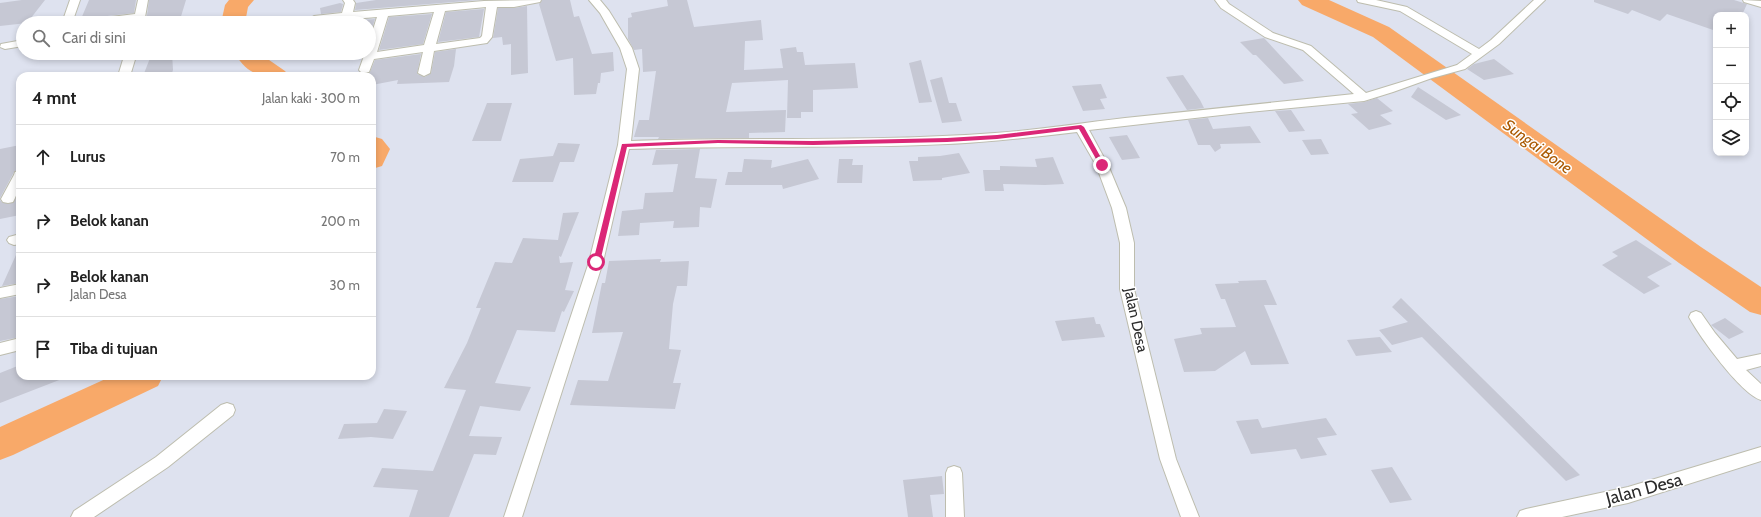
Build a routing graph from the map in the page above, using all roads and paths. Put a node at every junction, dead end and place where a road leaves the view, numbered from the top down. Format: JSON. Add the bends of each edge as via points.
{"nodes":[{"id":1,"x":75,"y":0,"type":"edge"},
{"id":2,"x":143,"y":0,"type":"edge"},
{"id":3,"x":348,"y":0,"type":"edge"},
{"id":4,"x":536,"y":0,"type":"edge"},
{"id":5,"x":594,"y":0,"type":"edge"},
{"id":6,"x":1220,"y":0,"type":"edge"},
{"id":7,"x":1362,"y":0,"type":"edge"},
{"id":8,"x":1540,"y":0,"type":"edge"},
{"id":9,"x":1748,"y":0,"type":"edge"},
{"id":10,"x":1392,"y":2,"type":"edge"},
{"id":11,"x":492,"y":4,"type":"junction"},
{"id":12,"x":1761,"y":4,"type":"edge"},
{"id":13,"x":440,"y":9,"type":"junction"},
{"id":14,"x":384,"y":13,"type":"junction"},
{"id":15,"x":70,"y":16,"type":"edge"},
{"id":16,"x":141,"y":16,"type":"edge"},
{"id":17,"x":348,"y":16,"type":"joint"},
{"id":18,"x":376,"y":36,"type":"edge"},
{"id":19,"x":16,"y":44,"type":"edge"},
{"id":20,"x":5,"y":46,"type":"dead end"},
{"id":21,"x":429,"y":48,"type":"junction"},
{"id":22,"x":1480,"y":54,"type":"junction"},
{"id":23,"x":376,"y":55,"type":"edge"},
{"id":24,"x":129,"y":60,"type":"edge"},
{"id":25,"x":368,"y":60,"type":"edge"},
{"id":26,"x":365,"y":70,"type":"dead end"},
{"id":27,"x":125,"y":72,"type":"edge"},
{"id":28,"x":424,"y":73,"type":"dead end"},
{"id":29,"x":1364,"y":97,"type":"junction"},
{"id":30,"x":1081,"y":127,"type":"junction"},
{"id":31,"x":624,"y":145,"type":"junction"},
{"id":32,"x":16,"y":184,"type":"edge"},
{"id":33,"x":8,"y":199,"type":"dead end"},
{"id":34,"x":16,"y":290,"type":"edge"},
{"id":35,"x":0,"y":293,"type":"edge"},
{"id":36,"x":1696,"y":317,"type":"dead end"},
{"id":37,"x":16,"y":345,"type":"edge"},
{"id":38,"x":0,"y":349,"type":"edge"},
{"id":39,"x":1761,"y":360,"type":"edge"},
{"id":40,"x":1735,"y":366,"type":"junction"},
{"id":41,"x":1761,"y":394,"type":"edge"},
{"id":42,"x":227,"y":410,"type":"dead end"},
{"id":43,"x":1761,"y":454,"type":"edge"},
{"id":44,"x":954,"y":473,"type":"dead end"},
{"id":45,"x":80,"y":517,"type":"edge"},
{"id":46,"x":512,"y":517,"type":"edge"},
{"id":47,"x":955,"y":517,"type":"edge"},
{"id":48,"x":1190,"y":517,"type":"edge"},
{"id":49,"x":1526,"y":517,"type":"edge"}],
"edges":[{"from":1,"to":15,"type":"street"},
{"from":2,"to":16,"type":"street"},
{"from":3,"to":17,"type":"street"},
{"from":4,"to":11,"type":"street"},
{"from":5,"to":31,"type":"street","via":[[604,11],[626,48],[633,69]]},
{"from":6,"to":29,"type":"street","via":[[1225,6],[1270,35],[1307,48]]},
{"from":7,"to":10,"type":"street"},
{"from":8,"to":22,"type":"street","via":[[1512,28]]},
{"from":9,"to":12,"type":"street"},
{"from":10,"to":22,"type":"street"},
{"from":11,"to":13,"type":"street"},
{"from":11,"to":21,"type":"street","via":[[485,40]]},
{"from":13,"to":14,"type":"street"},
{"from":13,"to":21,"type":"street"},
{"from":14,"to":17,"type":"street"},
{"from":14,"to":18,"type":"street"},
{"from":19,"to":20,"type":"street"},
{"from":21,"to":23,"type":"street"},
{"from":21,"to":28,"type":"street"},
{"from":22,"to":29,"type":"street","via":[[1461,67]]},
{"from":24,"to":27,"type":"street"},
{"from":25,"to":26,"type":"street"},
{"from":29,"to":30,"type":"street"},
{"from":30,"to":31,"type":"street","via":[[947,140]]},
{"from":30,"to":48,"type":"street","name":"Jalan Desa","via":[[1099,158],[1119,208],[1127,243],[1127,289],[1168,459]]},
{"from":31,"to":46,"type":"street","via":[[596,262]]},
{"from":32,"to":33,"type":"street"},
{"from":34,"to":35,"type":"street"},
{"from":36,"to":40,"type":"street","via":[[1705,332]]},
{"from":37,"to":38,"type":"street"},
{"from":39,"to":40,"type":"street"},
{"from":40,"to":41,"type":"street"},
{"from":42,"to":45,"type":"street","via":[[162,462]]},
{"from":43,"to":49,"type":"street","name":"Jalan Desa","via":[[1628,495]]},
{"from":44,"to":47,"type":"street"}]}
